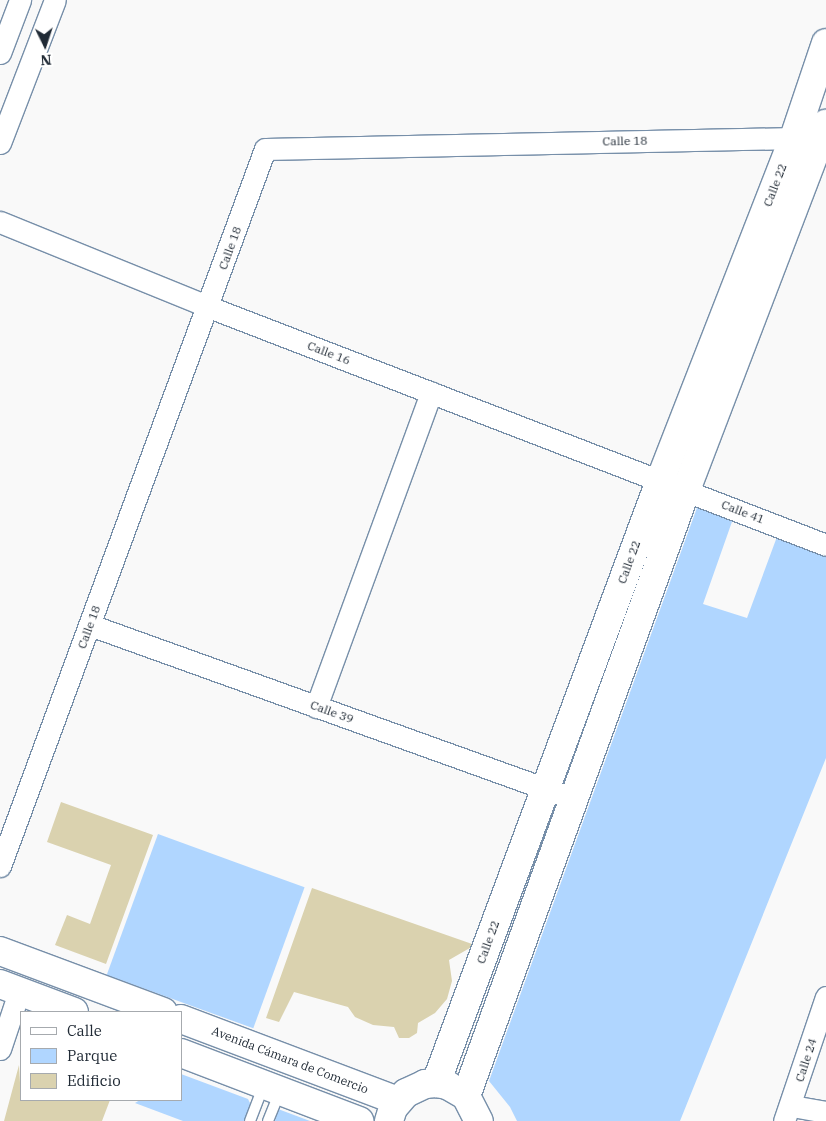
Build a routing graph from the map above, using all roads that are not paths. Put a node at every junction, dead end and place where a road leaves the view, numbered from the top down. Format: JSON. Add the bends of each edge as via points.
{"nodes":[{"id":1,"x":20,"y":0,"type":"edge"},
{"id":2,"x":54,"y":0,"type":"edge"},
{"id":3,"x":826,"y":43,"type":"edge"},
{"id":4,"x":0,"y":53,"type":"edge"},
{"id":5,"x":813,"y":135,"type":"edge"},
{"id":6,"x":0,"y":143,"type":"edge"},
{"id":7,"x":0,"y":222,"type":"edge"},
{"id":8,"x":209,"y":307,"type":"junction"},
{"id":9,"x":431,"y":392,"type":"junction"},
{"id":10,"x":660,"y":481,"type":"junction"},
{"id":11,"x":686,"y":490,"type":"junction"},
{"id":12,"x":826,"y":545,"type":"edge"},
{"id":13,"x":90,"y":626,"type":"junction"},
{"id":14,"x":316,"y":707,"type":"junction"},
{"id":15,"x":545,"y":789,"type":"junction"},
{"id":16,"x":574,"y":799,"type":"junction"},
{"id":17,"x":0,"y":866,"type":"edge"},
{"id":18,"x":0,"y":951,"type":"edge"},
{"id":19,"x":10,"y":988,"type":"edge"},
{"id":20,"x":826,"y":997,"type":"edge"},
{"id":21,"x":61,"y":1009,"type":"edge"},
{"id":22,"x":160,"y":1011,"type":"edge"},
{"id":23,"x":182,"y":1019,"type":"edge"},
{"id":24,"x":0,"y":1049,"type":"edge"},
{"id":25,"x":186,"y":1058,"type":"edge"},
{"id":26,"x":436,"y":1083,"type":"junction"},
{"id":27,"x":272,"y":1087,"type":"junction"},
{"id":28,"x":466,"y":1096,"type":"junction"},
{"id":29,"x":394,"y":1111,"type":"edge"},
{"id":30,"x":826,"y":1112,"type":"edge"},
{"id":31,"x":788,"y":1113,"type":"edge"},
{"id":32,"x":250,"y":1121,"type":"edge"},
{"id":33,"x":268,"y":1121,"type":"edge"},
{"id":34,"x":359,"y":1121,"type":"edge"},
{"id":35,"x":480,"y":1121,"type":"edge"}],
"edges":[{"from":1,"to":4,"type":"street"},
{"from":2,"to":6,"type":"street"},
{"from":3,"to":5,"type":"main road","name":"Calle 22"},
{"from":5,"to":8,"type":"street","name":"Calle 18","via":[[265,149]]},
{"from":5,"to":10,"type":"main road","name":"Calle 22"},
{"from":5,"to":11,"type":"main road","name":"Calle 22"},
{"from":7,"to":8,"type":"street","name":"Calle 16"},
{"from":8,"to":9,"type":"street","name":"Calle 16"},
{"from":8,"to":13,"type":"street","name":"Calle 18"},
{"from":9,"to":10,"type":"street","name":"Calle 16"},
{"from":9,"to":14,"type":"street"},
{"from":10,"to":11,"type":"street","name":"Calle 41"},
{"from":10,"to":15,"type":"main road","name":"Calle 22"},
{"from":11,"to":12,"type":"street","name":"Calle 41"},
{"from":11,"to":16,"type":"main road","name":"Calle 22"},
{"from":13,"to":14,"type":"street","name":"Calle 39"},
{"from":13,"to":17,"type":"street","name":"Calle 18"},
{"from":14,"to":15,"type":"street","name":"Calle 39"},
{"from":15,"to":16,"type":"street","name":"Calle 39"},
{"from":15,"to":26,"type":"main road","name":"Calle 22"},
{"from":16,"to":28,"type":"main road","name":"Calle 22"},
{"from":18,"to":22,"type":"main road"},
{"from":19,"to":21,"type":"main road"},
{"from":19,"to":24,"type":"street"},
{"from":20,"to":31,"type":"street","name":"Calle 24"},
{"from":23,"to":29,"type":"main road","name":"Avenida Cámara de Comercio"},
{"from":25,"to":27,"type":"main road"},
{"from":26,"to":28,"type":"main road","via":[[447,1085]]},
{"from":26,"to":29,"type":"main road","via":[[415,1088]]},
{"from":27,"to":32,"type":"lane"},
{"from":27,"to":33,"type":"lane"},
{"from":27,"to":34,"type":"main road"},
{"from":28,"to":35,"type":"main road"},
{"from":30,"to":31,"type":"street"}]}
